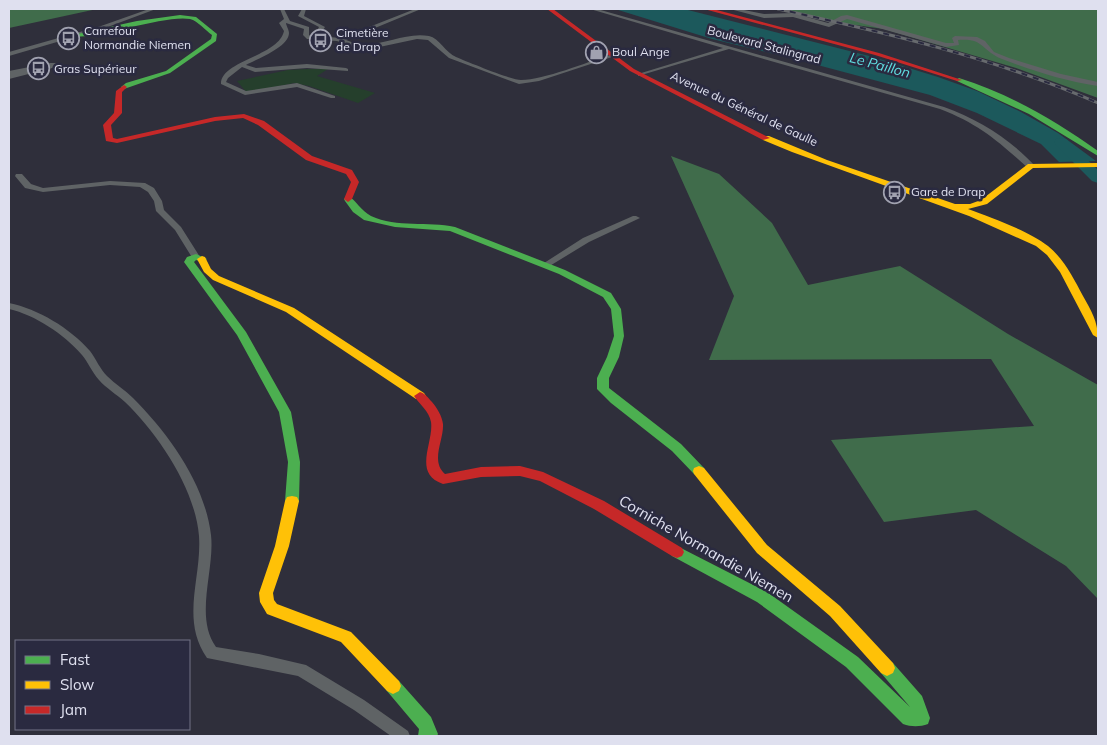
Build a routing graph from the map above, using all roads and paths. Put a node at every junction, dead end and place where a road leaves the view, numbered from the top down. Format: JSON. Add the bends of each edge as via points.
{"nodes":[{"id":1,"x":153,"y":9,"type":"edge"},
{"id":2,"x":282,"y":9,"type":"edge"},
{"id":3,"x":304,"y":9,"type":"edge"},
{"id":4,"x":419,"y":9,"type":"edge"},
{"id":5,"x":550,"y":9,"type":"edge"},
{"id":6,"x":592,"y":9,"type":"edge"},
{"id":7,"x":707,"y":9,"type":"edge"},
{"id":8,"x":713,"y":9,"type":"edge"},
{"id":9,"x":733,"y":9,"type":"edge"},
{"id":10,"x":287,"y":20,"type":"junction"},
{"id":11,"x":71,"y":36,"type":"junction"},
{"id":12,"x":344,"y":39,"type":"junction"},
{"id":13,"x":729,"y":48,"type":"junction"},
{"id":14,"x":9,"y":54,"type":"edge"},
{"id":15,"x":612,"y":56,"type":"junction"},
{"id":16,"x":61,"y":66,"type":"junction"},
{"id":17,"x":241,"y":66,"type":"junction"},
{"id":18,"x":346,"y":70,"type":"dead end"},
{"id":19,"x":9,"y":73,"type":"edge"},
{"id":20,"x":640,"y":75,"type":"junction"},
{"id":21,"x":9,"y":77,"type":"edge"},
{"id":22,"x":1098,"y":84,"type":"edge"},
{"id":23,"x":9,"y":85,"type":"edge"},
{"id":24,"x":333,"y":97,"type":"dead end"},
{"id":25,"x":1033,"y":110,"type":"junction"},
{"id":26,"x":1098,"y":150,"type":"edge"},
{"id":27,"x":1098,"y":154,"type":"edge"},
{"id":28,"x":1098,"y":165,"type":"edge"},
{"id":29,"x":1036,"y":166,"type":"junction"},
{"id":30,"x":19,"y":176,"type":"dead end"},
{"id":31,"x":975,"y":210,"type":"junction"},
{"id":32,"x":636,"y":218,"type":"dead end"},
{"id":33,"x":196,"y":257,"type":"junction"},
{"id":34,"x":545,"y":265,"type":"junction"},
{"id":35,"x":9,"y":306,"type":"edge"},
{"id":36,"x":1098,"y":335,"type":"edge"},
{"id":37,"x":403,"y":736,"type":"edge"},
{"id":38,"x":426,"y":736,"type":"edge"}],
"edges":[{"from":1,"to":11,"type":"street"},
{"from":2,"to":10,"type":"street"},
{"from":3,"to":12,"type":"street","via":[[301,16],[322,27],[319,35]]},
{"from":4,"to":12,"type":"street"},
{"from":5,"to":15,"type":"street","name":"Avenue du Général de Gaulle"},
{"from":6,"to":13,"type":"street","name":"Boulevard Stalingrad"},
{"from":7,"to":25,"type":"street","via":[[929,70]]},
{"from":8,"to":25,"type":"street","via":[[940,71]]},
{"from":9,"to":22,"type":"street","via":[[764,16],[788,14],[832,24],[847,17],[946,45],[956,44],[955,38],[979,40],[993,53]]},
{"from":10,"to":12,"type":"street","via":[[306,27],[309,38]]},
{"from":10,"to":17,"type":"street","via":[[282,23],[287,31],[285,39]]},
{"from":11,"to":14,"type":"street"},
{"from":11,"to":34,"type":"street","name":"Corniche Normandie Niemen","via":[[137,22],[188,17],[215,35],[214,40],[176,68],[128,84],[119,91],[118,113],[107,125],[110,139],[117,141],[244,116],[261,123],[309,158],[349,172],[355,182],[348,199],[353,209],[360,213],[400,226],[438,225]]},
{"from":12,"to":15,"type":"street","via":[[355,46],[370,47],[417,37],[430,38],[454,59],[519,82],[537,80]]},
{"from":13,"to":20,"type":"street"},
{"from":13,"to":29,"type":"street","name":"Boulevard Stalingrad","via":[[887,91],[966,117]]},
{"from":15,"to":20,"type":"street","name":"Avenue du Général de Gaulle"},
{"from":16,"to":19,"type":"street"},
{"from":16,"to":21,"type":"street"},
{"from":16,"to":23,"type":"street"},
{"from":17,"to":18,"type":"street","via":[[255,70],[306,66]]},
{"from":17,"to":24,"type":"street","via":[[225,77],[223,84],[245,93],[297,85]]},
{"from":20,"to":31,"type":"street","name":"Avenue du Général de Gaulle","via":[[778,144],[942,203]]},
{"from":25,"to":26,"type":"street","via":[[1061,124]]},
{"from":25,"to":27,"type":"street"},
{"from":28,"to":29,"type":"street"},
{"from":29,"to":31,"type":"street"},
{"from":30,"to":33,"type":"street","via":[[23,183],[34,189],[110,183],[142,185],[152,190],[160,211],[178,229]]},
{"from":31,"to":36,"type":"street","name":"Avenue du Général de Gaulle","via":[[998,225],[1036,242],[1050,253]]},
{"from":32,"to":34,"type":"street","via":[[586,240]]},
{"from":33,"to":34,"type":"street","name":"Corniche Normandie Niemen","via":[[202,258],[207,270],[216,278],[290,310],[418,394],[437,422],[432,452],[436,475],[443,478],[481,472],[520,471],[551,481],[762,597],[852,662],[909,718],[922,718],[916,702],[898,680],[835,611],[762,549],[671,441],[603,389],[603,378],[619,336],[616,309],[607,295]]},
{"from":33,"to":38,"type":"street","via":[[189,262],[242,334],[289,425],[294,453],[292,514],[266,593],[267,602],[272,609],[346,637],[425,722],[430,734]]},
{"from":35,"to":37,"type":"street","via":[[30,312],[57,328],[84,351],[102,377],[128,399],[169,446],[196,502],[205,535],[199,614],[206,648],[212,653],[300,670]]}]}
